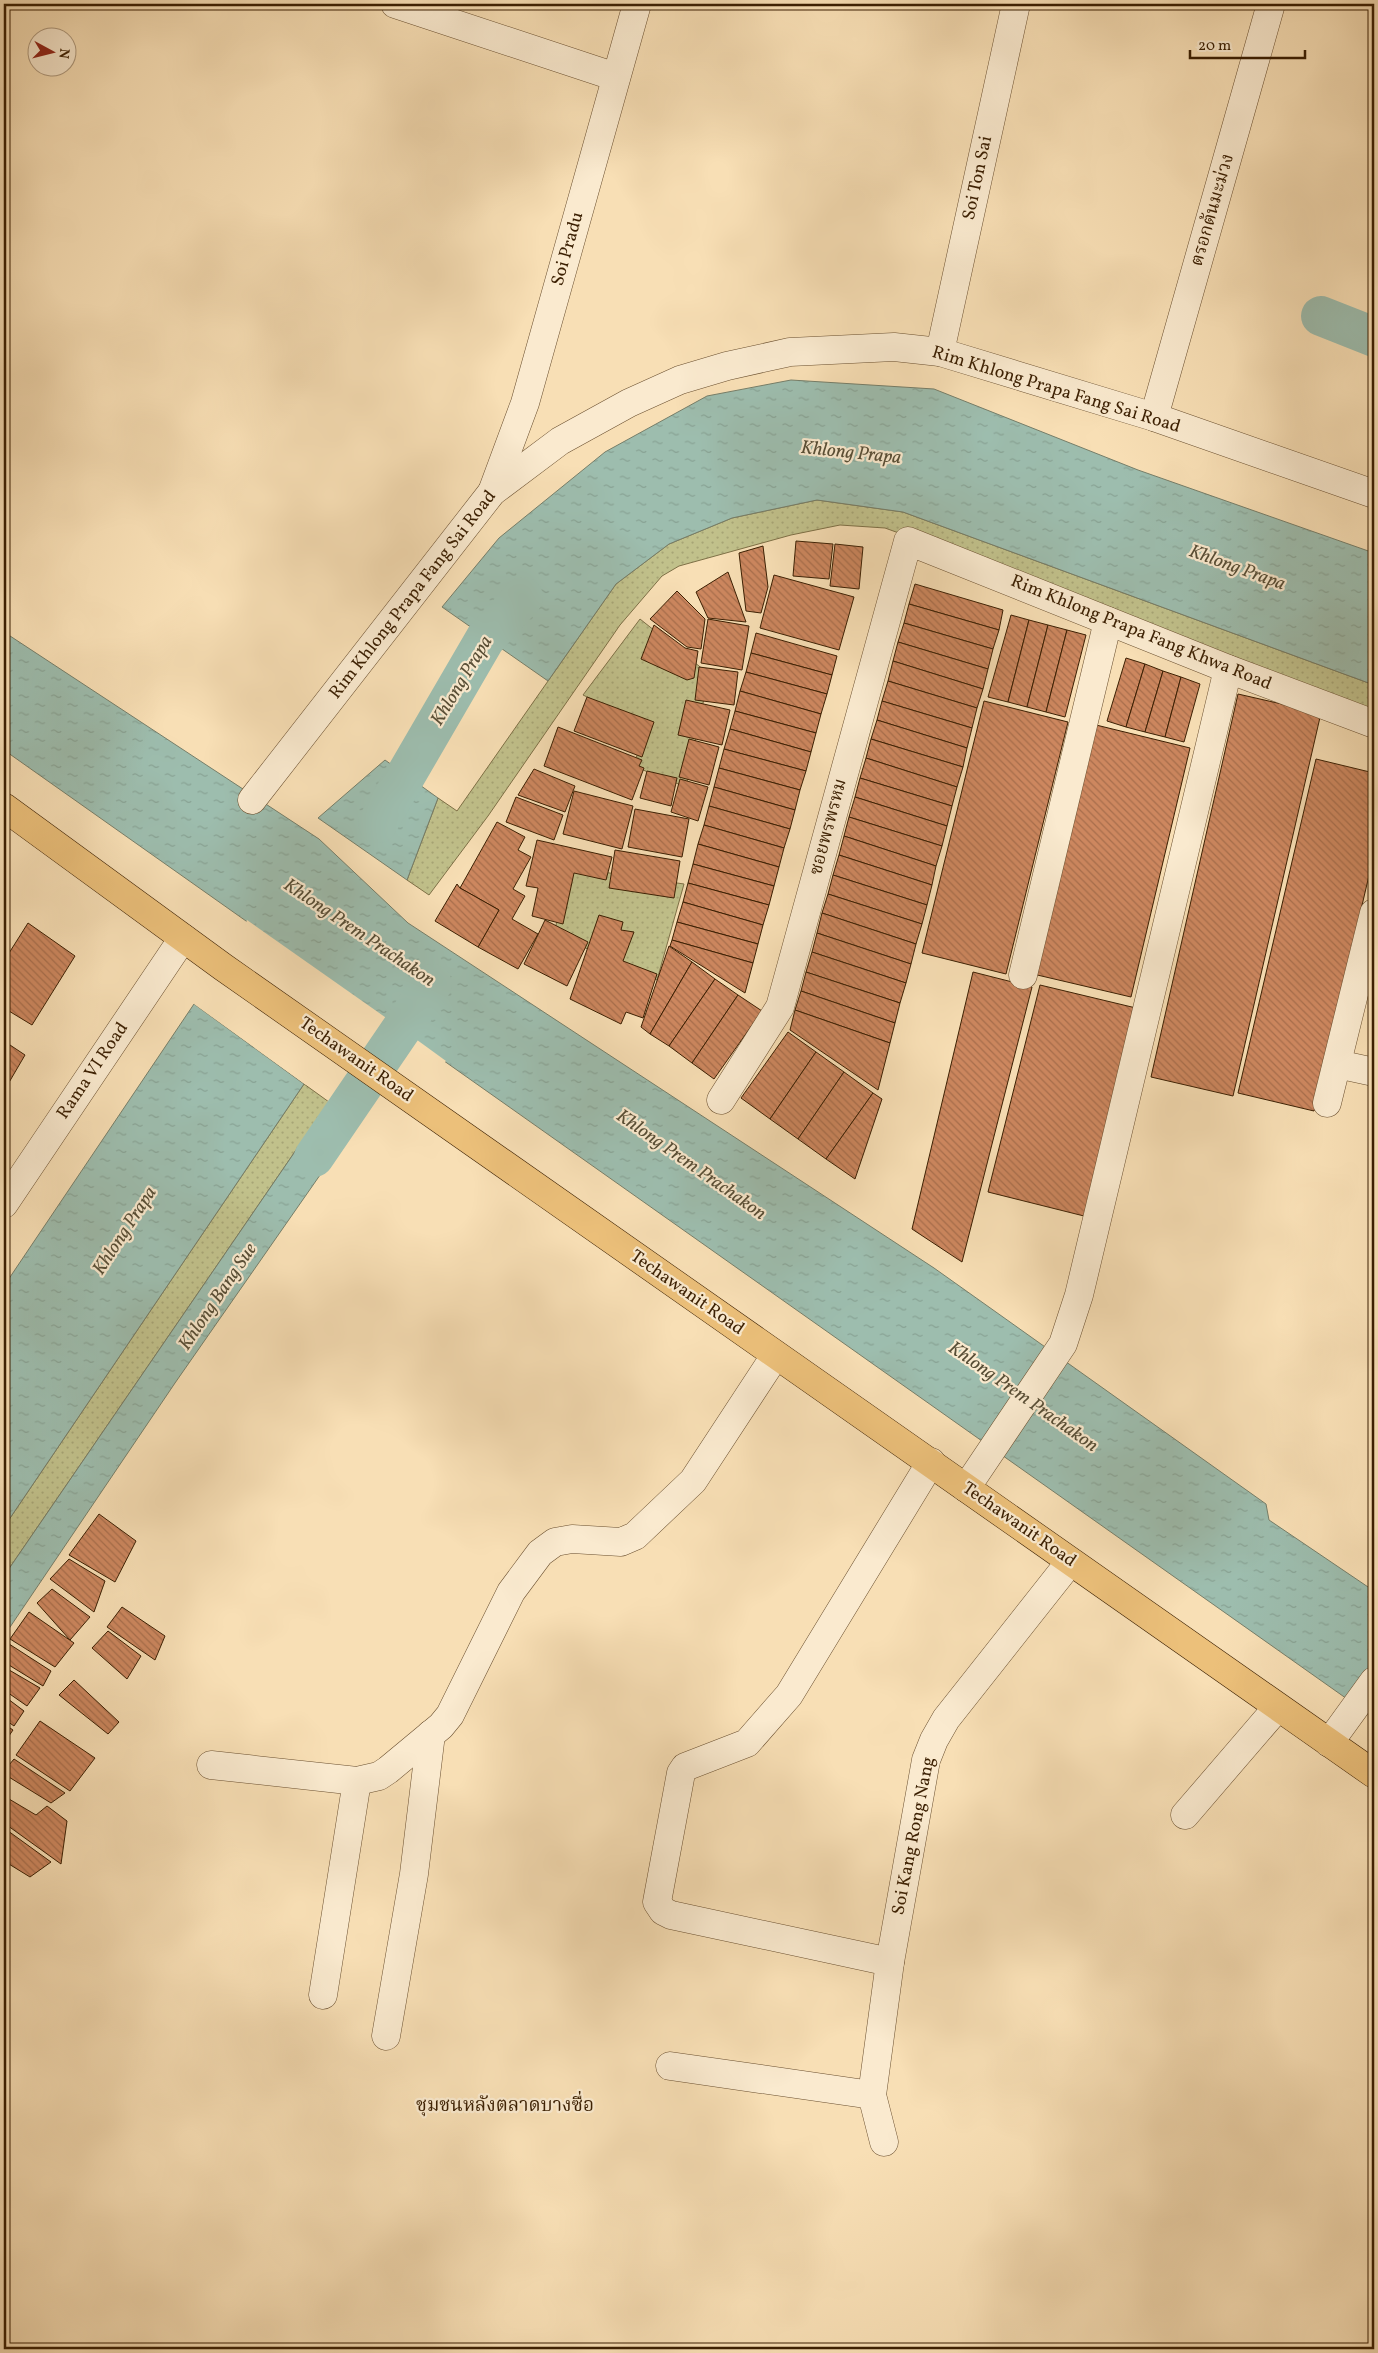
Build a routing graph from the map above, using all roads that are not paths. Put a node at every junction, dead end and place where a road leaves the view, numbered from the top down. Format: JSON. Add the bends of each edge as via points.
{"nodes":[{"id":1,"x":395,"y":4,"type":"edge"},
{"id":2,"x":637,"y":4,"type":"edge"},
{"id":3,"x":1016,"y":4,"type":"edge"},
{"id":4,"x":1271,"y":4,"type":"edge"},
{"id":5,"x":616,"y":76,"type":"junction"},
{"id":6,"x":940,"y":352,"type":"junction"},
{"id":7,"x":1154,"y":417,"type":"junction"},
{"id":8,"x":492,"y":492,"type":"junction"},
{"id":9,"x":1374,"y":494,"type":"edge"},
{"id":10,"x":908,"y":540,"type":"joint"},
{"id":11,"x":1108,"y":621,"type":"junction"},
{"id":12,"x":1228,"y":670,"type":"junction"},
{"id":13,"x":1374,"y":724,"type":"edge"},
{"id":14,"x":252,"y":800,"type":"dead end"},
{"id":15,"x":4,"y":807,"type":"edge"},
{"id":16,"x":1374,"y":913,"type":"edge"},
{"id":17,"x":183,"y":938,"type":"junction"},
{"id":18,"x":1023,"y":975,"type":"dead end"},
{"id":19,"x":1337,"y":1064,"type":"junction"},
{"id":20,"x":1374,"y":1072,"type":"edge"},
{"id":21,"x":721,"y":1100,"type":"dead end"},
{"id":22,"x":1328,"y":1103,"type":"dead end"},
{"id":23,"x":4,"y":1204,"type":"edge"},
{"id":24,"x":775,"y":1356,"type":"junction"},
{"id":25,"x":931,"y":1462,"type":"junction"},
{"id":26,"x":966,"y":1488,"type":"junction"},
{"id":27,"x":1070,"y":1562,"type":"junction"},
{"id":28,"x":1374,"y":1681,"type":"edge"},
{"id":29,"x":1278,"y":1708,"type":"junction"},
{"id":30,"x":431,"y":1734,"type":"junction"},
{"id":31,"x":1329,"y":1743,"type":"junction"},
{"id":32,"x":211,"y":1765,"type":"dead end"},
{"id":33,"x":1374,"y":1774,"type":"edge"},
{"id":34,"x":357,"y":1781,"type":"junction"},
{"id":35,"x":1185,"y":1815,"type":"dead end"},
{"id":36,"x":890,"y":1962,"type":"junction"},
{"id":37,"x":323,"y":1996,"type":"dead end"},
{"id":38,"x":386,"y":2036,"type":"dead end"},
{"id":39,"x":670,"y":2066,"type":"dead end"},
{"id":40,"x":872,"y":2095,"type":"junction"},
{"id":41,"x":884,"y":2142,"type":"dead end"}],
"edges":[{"from":1,"to":5,"type":"street"},
{"from":2,"to":5,"type":"street","name":"Soi Pradu"},
{"from":3,"to":6,"type":"street","name":"Soi Ton Sai"},
{"from":4,"to":7,"type":"street","name":"ตรอกต้นมะม่วง"},
{"from":5,"to":8,"type":"street","name":"Soi Pradu","via":[[524,403]]},
{"from":6,"to":7,"type":"street","name":"Rim Khlong Prapa Fang Sai Road"},
{"from":6,"to":8,"type":"street","name":"Rim Khlong Prapa Fang Sai Road","via":[[894,348],[790,352],[689,377],[629,403],[560,441]]},
{"from":7,"to":9,"type":"street","name":"Rim Khlong Prapa Fang Sai Road"},
{"from":8,"to":14,"type":"street","name":"Rim Khlong Prapa Fang Sai Road"},
{"from":10,"to":11,"type":"street","name":"Rim Khlong Prapa Fang Khwa Road"},
{"from":10,"to":21,"type":"street","name":"ซอยพรพรหม","via":[[780,1006]]},
{"from":11,"to":12,"type":"street","name":"Rim Khlong Prapa Fang Khwa Road"},
{"from":11,"to":18,"type":"street"},
{"from":12,"to":13,"type":"street","name":"Rim Khlong Prapa Fang Khwa Road"},
{"from":12,"to":26,"type":"street","via":[[1079,1295],[1059,1350]]},
{"from":15,"to":17,"type":"main road","name":"Techawanit Road"},
{"from":16,"to":19,"type":"street"},
{"from":17,"to":23,"type":"street","name":"Rama VI Road"},
{"from":17,"to":24,"type":"main road","name":"Techawanit Road"},
{"from":19,"to":20,"type":"street"},
{"from":19,"to":22,"type":"street"},
{"from":24,"to":25,"type":"main road","name":"Techawanit Road"},
{"from":24,"to":30,"type":"street","via":[[693,1481],[635,1536],[621,1542],[572,1539],[555,1542],[540,1553],[510,1592],[450,1715]]},
{"from":25,"to":26,"type":"main road","name":"Techawanit Road"},
{"from":25,"to":36,"type":"street","via":[[789,1695],[747,1744],[686,1767],[681,1773],[657,1902],[663,1911],[671,1915]]},
{"from":26,"to":27,"type":"main road","name":"Techawanit Road"},
{"from":27,"to":29,"type":"main road","name":"Techawanit Road"},
{"from":27,"to":36,"type":"street","name":"Soi Kang Rong Nang","via":[[946,1719],[934,1740],[926,1760]]},
{"from":28,"to":31,"type":"street"},
{"from":29,"to":31,"type":"main road","name":"Techawanit Road"},
{"from":29,"to":35,"type":"street"},
{"from":30,"to":34,"type":"street","via":[[379,1776]]},
{"from":30,"to":38,"type":"street","via":[[414,1874]]},
{"from":31,"to":33,"type":"main road","name":"Techawanit Road"},
{"from":32,"to":34,"type":"street"},
{"from":34,"to":37,"type":"street"},
{"from":36,"to":40,"type":"street","name":"Soi Kang Rong Nang"},
{"from":39,"to":40,"type":"street"},
{"from":40,"to":41,"type":"street"}]}
